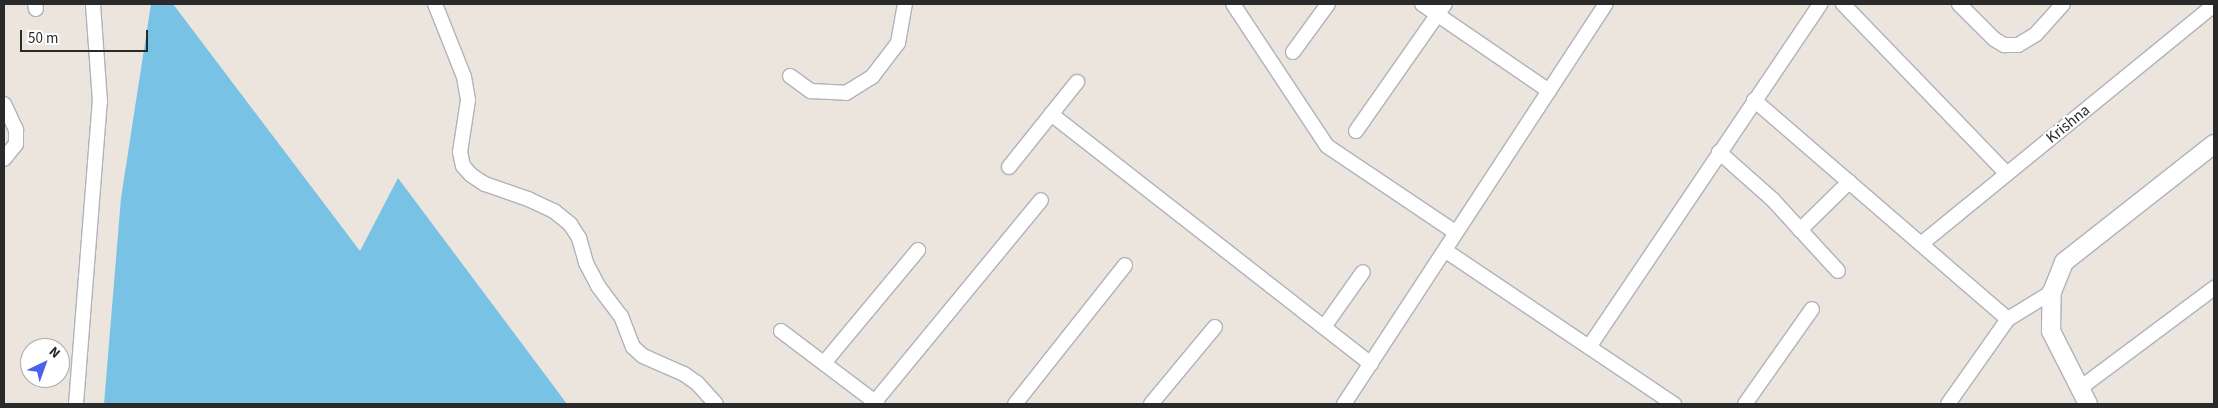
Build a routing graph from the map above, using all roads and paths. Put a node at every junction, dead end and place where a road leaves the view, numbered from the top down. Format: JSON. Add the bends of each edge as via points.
{"nodes":[{"id":1,"x":93,"y":4,"type":"edge"},
{"id":2,"x":435,"y":4,"type":"edge"},
{"id":3,"x":905,"y":4,"type":"edge"},
{"id":4,"x":1233,"y":4,"type":"edge"},
{"id":5,"x":1328,"y":4,"type":"edge"},
{"id":6,"x":1422,"y":4,"type":"edge"},
{"id":7,"x":1606,"y":4,"type":"edge"},
{"id":8,"x":1820,"y":4,"type":"edge"},
{"id":9,"x":1843,"y":4,"type":"edge"},
{"id":10,"x":1959,"y":4,"type":"edge"},
{"id":11,"x":2063,"y":4,"type":"edge"},
{"id":12,"x":2214,"y":5,"type":"edge"},
{"id":13,"x":1441,"y":9,"type":"edge"},
{"id":14,"x":1293,"y":52,"type":"dead end"},
{"id":15,"x":790,"y":76,"type":"dead end"},
{"id":16,"x":1078,"y":82,"type":"dead end"},
{"id":17,"x":1548,"y":90,"type":"junction"},
{"id":18,"x":1754,"y":100,"type":"junction"},
{"id":19,"x":4,"y":104,"type":"edge"},
{"id":20,"x":1051,"y":114,"type":"junction"},
{"id":21,"x":1356,"y":131,"type":"dead end"},
{"id":22,"x":2214,"y":144,"type":"edge"},
{"id":23,"x":1720,"y":152,"type":"junction"},
{"id":24,"x":4,"y":159,"type":"edge"},
{"id":25,"x":1009,"y":167,"type":"dead end"},
{"id":26,"x":2007,"y":174,"type":"junction"},
{"id":27,"x":1849,"y":182,"type":"junction"},
{"id":28,"x":1041,"y":200,"type":"dead end"},
{"id":29,"x":1800,"y":230,"type":"junction"},
{"id":30,"x":1455,"y":232,"type":"junction"},
{"id":31,"x":1921,"y":244,"type":"junction"},
{"id":32,"x":918,"y":250,"type":"dead end"},
{"id":33,"x":1446,"y":251,"type":"junction"},
{"id":34,"x":1125,"y":265,"type":"dead end"},
{"id":35,"x":1838,"y":271,"type":"dead end"},
{"id":36,"x":1363,"y":272,"type":"dead end"},
{"id":37,"x":2214,"y":288,"type":"edge"},
{"id":38,"x":2052,"y":292,"type":"junction"},
{"id":39,"x":1812,"y":309,"type":"dead end"},
{"id":40,"x":2008,"y":319,"type":"junction"},
{"id":41,"x":1215,"y":327,"type":"dead end"},
{"id":42,"x":1324,"y":327,"type":"junction"},
{"id":43,"x":780,"y":331,"type":"dead end"},
{"id":44,"x":1589,"y":347,"type":"junction"},
{"id":45,"x":824,"y":364,"type":"junction"},
{"id":46,"x":1371,"y":364,"type":"junction"},
{"id":47,"x":2079,"y":389,"type":"junction"},
{"id":48,"x":875,"y":403,"type":"edge"},
{"id":49,"x":76,"y":404,"type":"edge"},
{"id":50,"x":716,"y":404,"type":"edge"},
{"id":51,"x":1015,"y":404,"type":"edge"},
{"id":52,"x":1151,"y":404,"type":"edge"},
{"id":53,"x":1344,"y":404,"type":"edge"},
{"id":54,"x":1674,"y":404,"type":"edge"},
{"id":55,"x":1745,"y":404,"type":"edge"},
{"id":56,"x":1948,"y":404,"type":"edge"},
{"id":57,"x":2088,"y":404,"type":"edge"}],
"edges":[{"from":1,"to":49,"type":"street","via":[[100,102]]},
{"from":2,"to":50,"type":"street","via":[[464,77],[468,100],[460,152],[463,166],[485,184],[554,211],[570,224],[579,238],[586,263],[598,286],[621,316],[633,347],[643,356],[684,374]]},
{"from":3,"to":15,"type":"street","via":[[898,44],[872,77],[846,92],[811,91]]},
{"from":4,"to":30,"type":"street","via":[[1327,146]]},
{"from":5,"to":14,"type":"street"},
{"from":6,"to":13,"type":"street"},
{"from":7,"to":17,"type":"street"},
{"from":8,"to":18,"type":"street"},
{"from":9,"to":26,"type":"street"},
{"from":10,"to":11,"type":"street","via":[[2004,45],[2018,45],[2036,34]]},
{"from":12,"to":26,"type":"street","name":"Krishna"},
{"from":13,"to":17,"type":"street"},
{"from":13,"to":21,"type":"street"},
{"from":16,"to":20,"type":"street"},
{"from":17,"to":30,"type":"street"},
{"from":18,"to":23,"type":"street"},
{"from":18,"to":27,"type":"street"},
{"from":19,"to":24,"type":"street","via":[[16,130],[16,144]]},
{"from":20,"to":25,"type":"street"},
{"from":20,"to":42,"type":"street"},
{"from":22,"to":38,"type":"street","via":[[2064,262]]},
{"from":23,"to":29,"type":"street","via":[[1773,200]]},
{"from":23,"to":44,"type":"street"},
{"from":26,"to":31,"type":"street","name":"Krishna"},
{"from":27,"to":29,"type":"street"},
{"from":27,"to":31,"type":"street"},
{"from":28,"to":48,"type":"street"},
{"from":29,"to":35,"type":"street"},
{"from":30,"to":33,"type":"street"},
{"from":31,"to":40,"type":"street"},
{"from":32,"to":45,"type":"street"},
{"from":33,"to":44,"type":"street"},
{"from":33,"to":46,"type":"street"},
{"from":34,"to":51,"type":"street"},
{"from":36,"to":42,"type":"street"},
{"from":37,"to":47,"type":"street"},
{"from":38,"to":40,"type":"street"},
{"from":38,"to":47,"type":"street","via":[[2051,331]]},
{"from":39,"to":55,"type":"street"},
{"from":40,"to":56,"type":"street"},
{"from":41,"to":52,"type":"street"},
{"from":42,"to":46,"type":"street"},
{"from":43,"to":45,"type":"street"},
{"from":44,"to":54,"type":"street"},
{"from":45,"to":48,"type":"street"},
{"from":46,"to":53,"type":"street"},
{"from":47,"to":57,"type":"street"}]}
